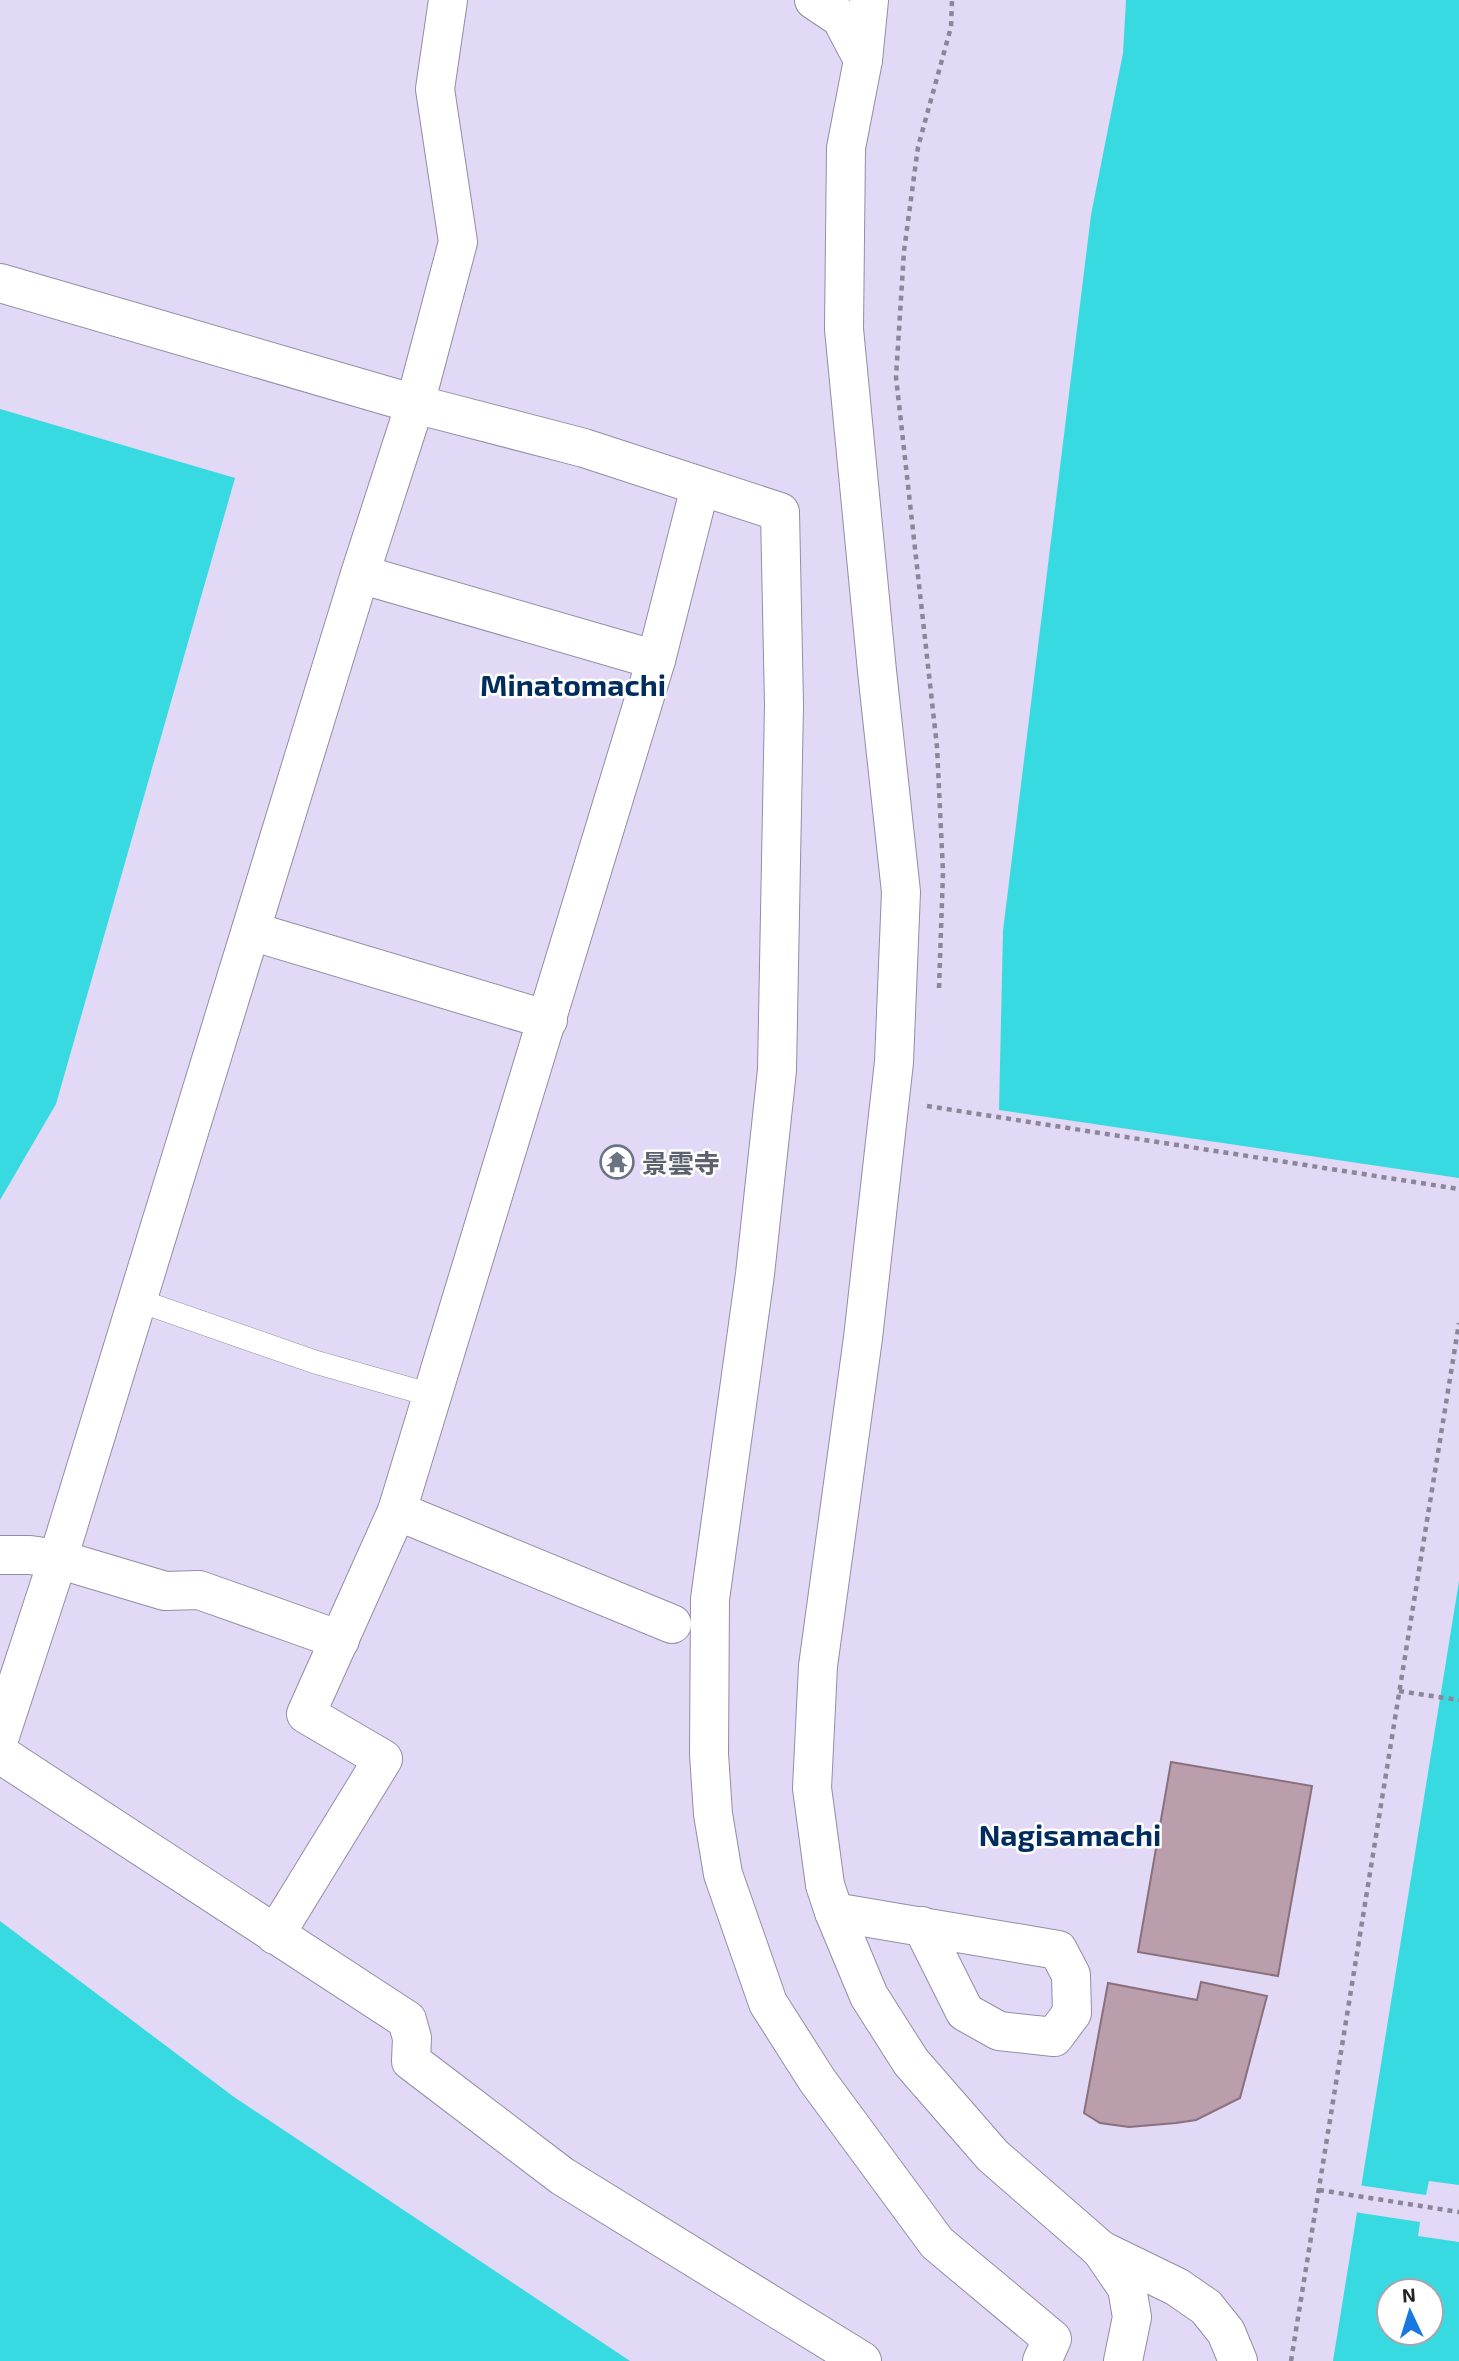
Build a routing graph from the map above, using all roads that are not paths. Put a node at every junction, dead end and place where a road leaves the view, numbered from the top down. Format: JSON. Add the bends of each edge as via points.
{"nodes":[{"id":1,"x":448,"y":0,"type":"edge"},
{"id":2,"x":814,"y":0,"type":"edge"},
{"id":3,"x":869,"y":0,"type":"edge"},
{"id":4,"x":863,"y":60,"type":"junction"},
{"id":5,"x":0,"y":283,"type":"edge"},
{"id":6,"x":415,"y":404,"type":"junction"},
{"id":7,"x":700,"y":487,"type":"junction"},
{"id":8,"x":360,"y":574,"type":"junction"},
{"id":9,"x":656,"y":660,"type":"junction"},
{"id":10,"x":251,"y":932,"type":"junction"},
{"id":11,"x":548,"y":1020,"type":"junction"},
{"id":12,"x":137,"y":1300,"type":"junction"},
{"id":13,"x":431,"y":1395,"type":"junction"},
{"id":14,"x":397,"y":1511,"type":"junction"},
{"id":15,"x":0,"y":1555,"type":"edge"},
{"id":16,"x":58,"y":1559,"type":"junction"},
{"id":17,"x":672,"y":1624,"type":"dead end"},
{"id":18,"x":340,"y":1640,"type":"junction"},
{"id":19,"x":0,"y":1736,"type":"edge"},
{"id":20,"x":0,"y":1754,"type":"edge"},
{"id":21,"x":834,"y":1912,"type":"junction"},
{"id":22,"x":922,"y":1926,"type":"dead end"},
{"id":23,"x":275,"y":1935,"type":"junction"},
{"id":24,"x":1101,"y":2250,"type":"junction"},
{"id":25,"x":862,"y":2361,"type":"edge"},
{"id":26,"x":1042,"y":2361,"type":"edge"},
{"id":27,"x":1123,"y":2361,"type":"edge"},
{"id":28,"x":1238,"y":2361,"type":"edge"}],
"edges":[{"from":1,"to":6,"type":"street","via":[[435,89],[458,242]]},
{"from":2,"to":4,"type":"street","via":[[841,19]]},
{"from":3,"to":4,"type":"street"},
{"from":4,"to":21,"type":"street","via":[[846,149],[844,329],[901,892],[892,1076],[863,1338],[818,1666],[812,1788],[825,1885]]},
{"from":5,"to":6,"type":"street"},
{"from":6,"to":7,"type":"street","via":[[584,448]]},
{"from":6,"to":8,"type":"street"},
{"from":7,"to":9,"type":"street"},
{"from":7,"to":26,"type":"street","via":[[780,512],[784,705],[777,1070],[755,1274],[710,1599],[709,1754],[723,1874],[768,2003],[817,2080],[937,2243],[1052,2339]]},
{"from":8,"to":9,"type":"street"},
{"from":8,"to":10,"type":"street"},
{"from":9,"to":11,"type":"street"},
{"from":10,"to":11,"type":"street"},
{"from":10,"to":12,"type":"street"},
{"from":11,"to":13,"type":"street"},
{"from":12,"to":13,"type":"lane","via":[[315,1362]]},
{"from":12,"to":16,"type":"street"},
{"from":13,"to":14,"type":"street"},
{"from":14,"to":17,"type":"street"},
{"from":14,"to":18,"type":"street"},
{"from":15,"to":16,"type":"street"},
{"from":16,"to":18,"type":"street","via":[[165,1591],[199,1590]]},
{"from":16,"to":19,"type":"street"},
{"from":18,"to":23,"type":"street","via":[[306,1714],[383,1759]]},
{"from":20,"to":23,"type":"street"},
{"from":21,"to":22,"type":"street"},
{"from":21,"to":24,"type":"street","via":[[869,1996],[911,2062],[993,2156]]},
{"from":23,"to":25,"type":"street","via":[[407,2020],[411,2061],[562,2176]]},
{"from":24,"to":27,"type":"street","via":[[1126,2288],[1132,2317]]},
{"from":24,"to":28,"type":"street","via":[[1177,2287],[1206,2307],[1226,2332]]}]}
